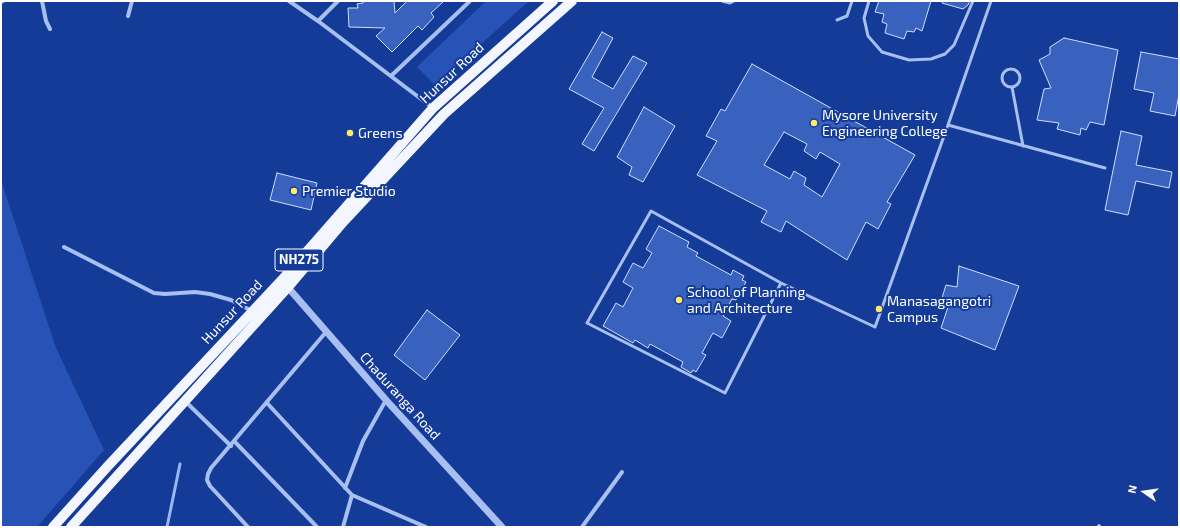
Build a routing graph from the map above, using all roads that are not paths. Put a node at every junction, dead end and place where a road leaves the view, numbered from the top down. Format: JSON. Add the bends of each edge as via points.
{"nodes":[{"id":1,"x":42,"y":1,"type":"edge"},
{"id":2,"x":132,"y":1,"type":"edge"},
{"id":3,"x":289,"y":1,"type":"edge"},
{"id":4,"x":338,"y":1,"type":"edge"},
{"id":5,"x":470,"y":1,"type":"edge"},
{"id":6,"x":553,"y":1,"type":"edge"},
{"id":7,"x":572,"y":1,"type":"edge"},
{"id":8,"x":722,"y":1,"type":"edge"},
{"id":9,"x":734,"y":1,"type":"edge"},
{"id":10,"x":852,"y":1,"type":"edge"},
{"id":11,"x":869,"y":1,"type":"edge"},
{"id":12,"x":973,"y":1,"type":"edge"},
{"id":13,"x":991,"y":1,"type":"edge"},
{"id":14,"x":128,"y":16,"type":"dead end"},
{"id":15,"x":837,"y":20,"type":"dead end"},
{"id":16,"x":318,"y":21,"type":"junction"},
{"id":17,"x":50,"y":29,"type":"dead end"},
{"id":18,"x":391,"y":76,"type":"junction"},
{"id":19,"x":1012,"y":87,"type":"junction"},
{"id":20,"x":433,"y":108,"type":"junction"},
{"id":21,"x":948,"y":125,"type":"junction"},
{"id":22,"x":1024,"y":146,"type":"junction"},
{"id":23,"x":1105,"y":168,"type":"dead end"},
{"id":24,"x":64,"y":247,"type":"dead end"},
{"id":25,"x":781,"y":283,"type":"junction"},
{"id":26,"x":285,"y":284,"type":"junction"},
{"id":27,"x":252,"y":311,"type":"junction"},
{"id":28,"x":326,"y":332,"type":"junction"},
{"id":29,"x":386,"y":400,"type":"junction"},
{"id":30,"x":185,"y":401,"type":"junction"},
{"id":31,"x":267,"y":403,"type":"junction"},
{"id":32,"x":233,"y":444,"type":"junction"},
{"id":33,"x":622,"y":472,"type":"dead end"},
{"id":34,"x":346,"y":488,"type":"junction"},
{"id":35,"x":352,"y":495,"type":"junction"},
{"id":36,"x":494,"y":523,"type":"edge"},
{"id":37,"x":53,"y":527,"type":"edge"},
{"id":38,"x":71,"y":527,"type":"edge"},
{"id":39,"x":248,"y":527,"type":"edge"},
{"id":40,"x":317,"y":527,"type":"edge"},
{"id":41,"x":343,"y":527,"type":"edge"},
{"id":42,"x":426,"y":527,"type":"edge"},
{"id":43,"x":502,"y":527,"type":"edge"},
{"id":44,"x":582,"y":527,"type":"edge"}],
"edges":[{"from":1,"to":17,"type":"street"},
{"from":2,"to":14,"type":"street"},
{"from":3,"to":16,"type":"street"},
{"from":4,"to":16,"type":"street"},
{"from":5,"to":18,"type":"street"},
{"from":6,"to":20,"type":"main road","name":"Hunsur Road","number":"NH275"},
{"from":7,"to":26,"type":"main road","via":[[444,114]]},
{"from":8,"to":9,"type":"lane"},
{"from":10,"to":15,"type":"lane","via":[[847,16]]},
{"from":11,"to":12,"type":"lane","via":[[864,18],[868,36],[882,52],[909,60],[931,59],[945,54],[954,45]]},
{"from":13,"to":21,"type":"lane"},
{"from":16,"to":18,"type":"street"},
{"from":18,"to":20,"type":"street"},
{"from":19,"to":19,"type":"lane","via":[[1006,86],[1002,78],[1006,70],[1011,68],[1017,70],[1020,76],[1020,82]]},
{"from":19,"to":22,"type":"lane"},
{"from":20,"to":26,"type":"main road","name":"Hunsur Road","number":"NH275"},
{"from":21,"to":22,"type":"lane"},
{"from":21,"to":25,"type":"lane","via":[[874,326]]},
{"from":22,"to":23,"type":"lane"},
{"from":24,"to":27,"type":"street","via":[[154,293],[210,294],[231,300]]},
{"from":25,"to":25,"type":"lane","via":[[651,211],[587,323],[725,393]]},
{"from":26,"to":27,"type":"main road","name":"Hunsur Road","number":"NH275"},
{"from":26,"to":28,"type":"street","name":"Chaduranga Road"},
{"from":26,"to":30,"type":"main road"},
{"from":27,"to":37,"type":"main road","name":"Hunsur Road","number":"NH275"},
{"from":28,"to":29,"type":"street","name":"Chaduranga Road"},
{"from":28,"to":31,"type":"street"},
{"from":29,"to":34,"type":"street","via":[[363,441]]},
{"from":29,"to":36,"type":"street","name":"Chaduranga Road"},
{"from":30,"to":32,"type":"street"},
{"from":30,"to":38,"type":"main road"},
{"from":31,"to":32,"type":"street"},
{"from":31,"to":34,"type":"street"},
{"from":32,"to":39,"type":"street","via":[[211,468],[207,480]]},
{"from":32,"to":40,"type":"street"},
{"from":33,"to":44,"type":"street"},
{"from":34,"to":35,"type":"street"},
{"from":35,"to":41,"type":"street"},
{"from":35,"to":42,"type":"street"},
{"from":36,"to":43,"type":"street","name":"Chaduranga Road"}]}
